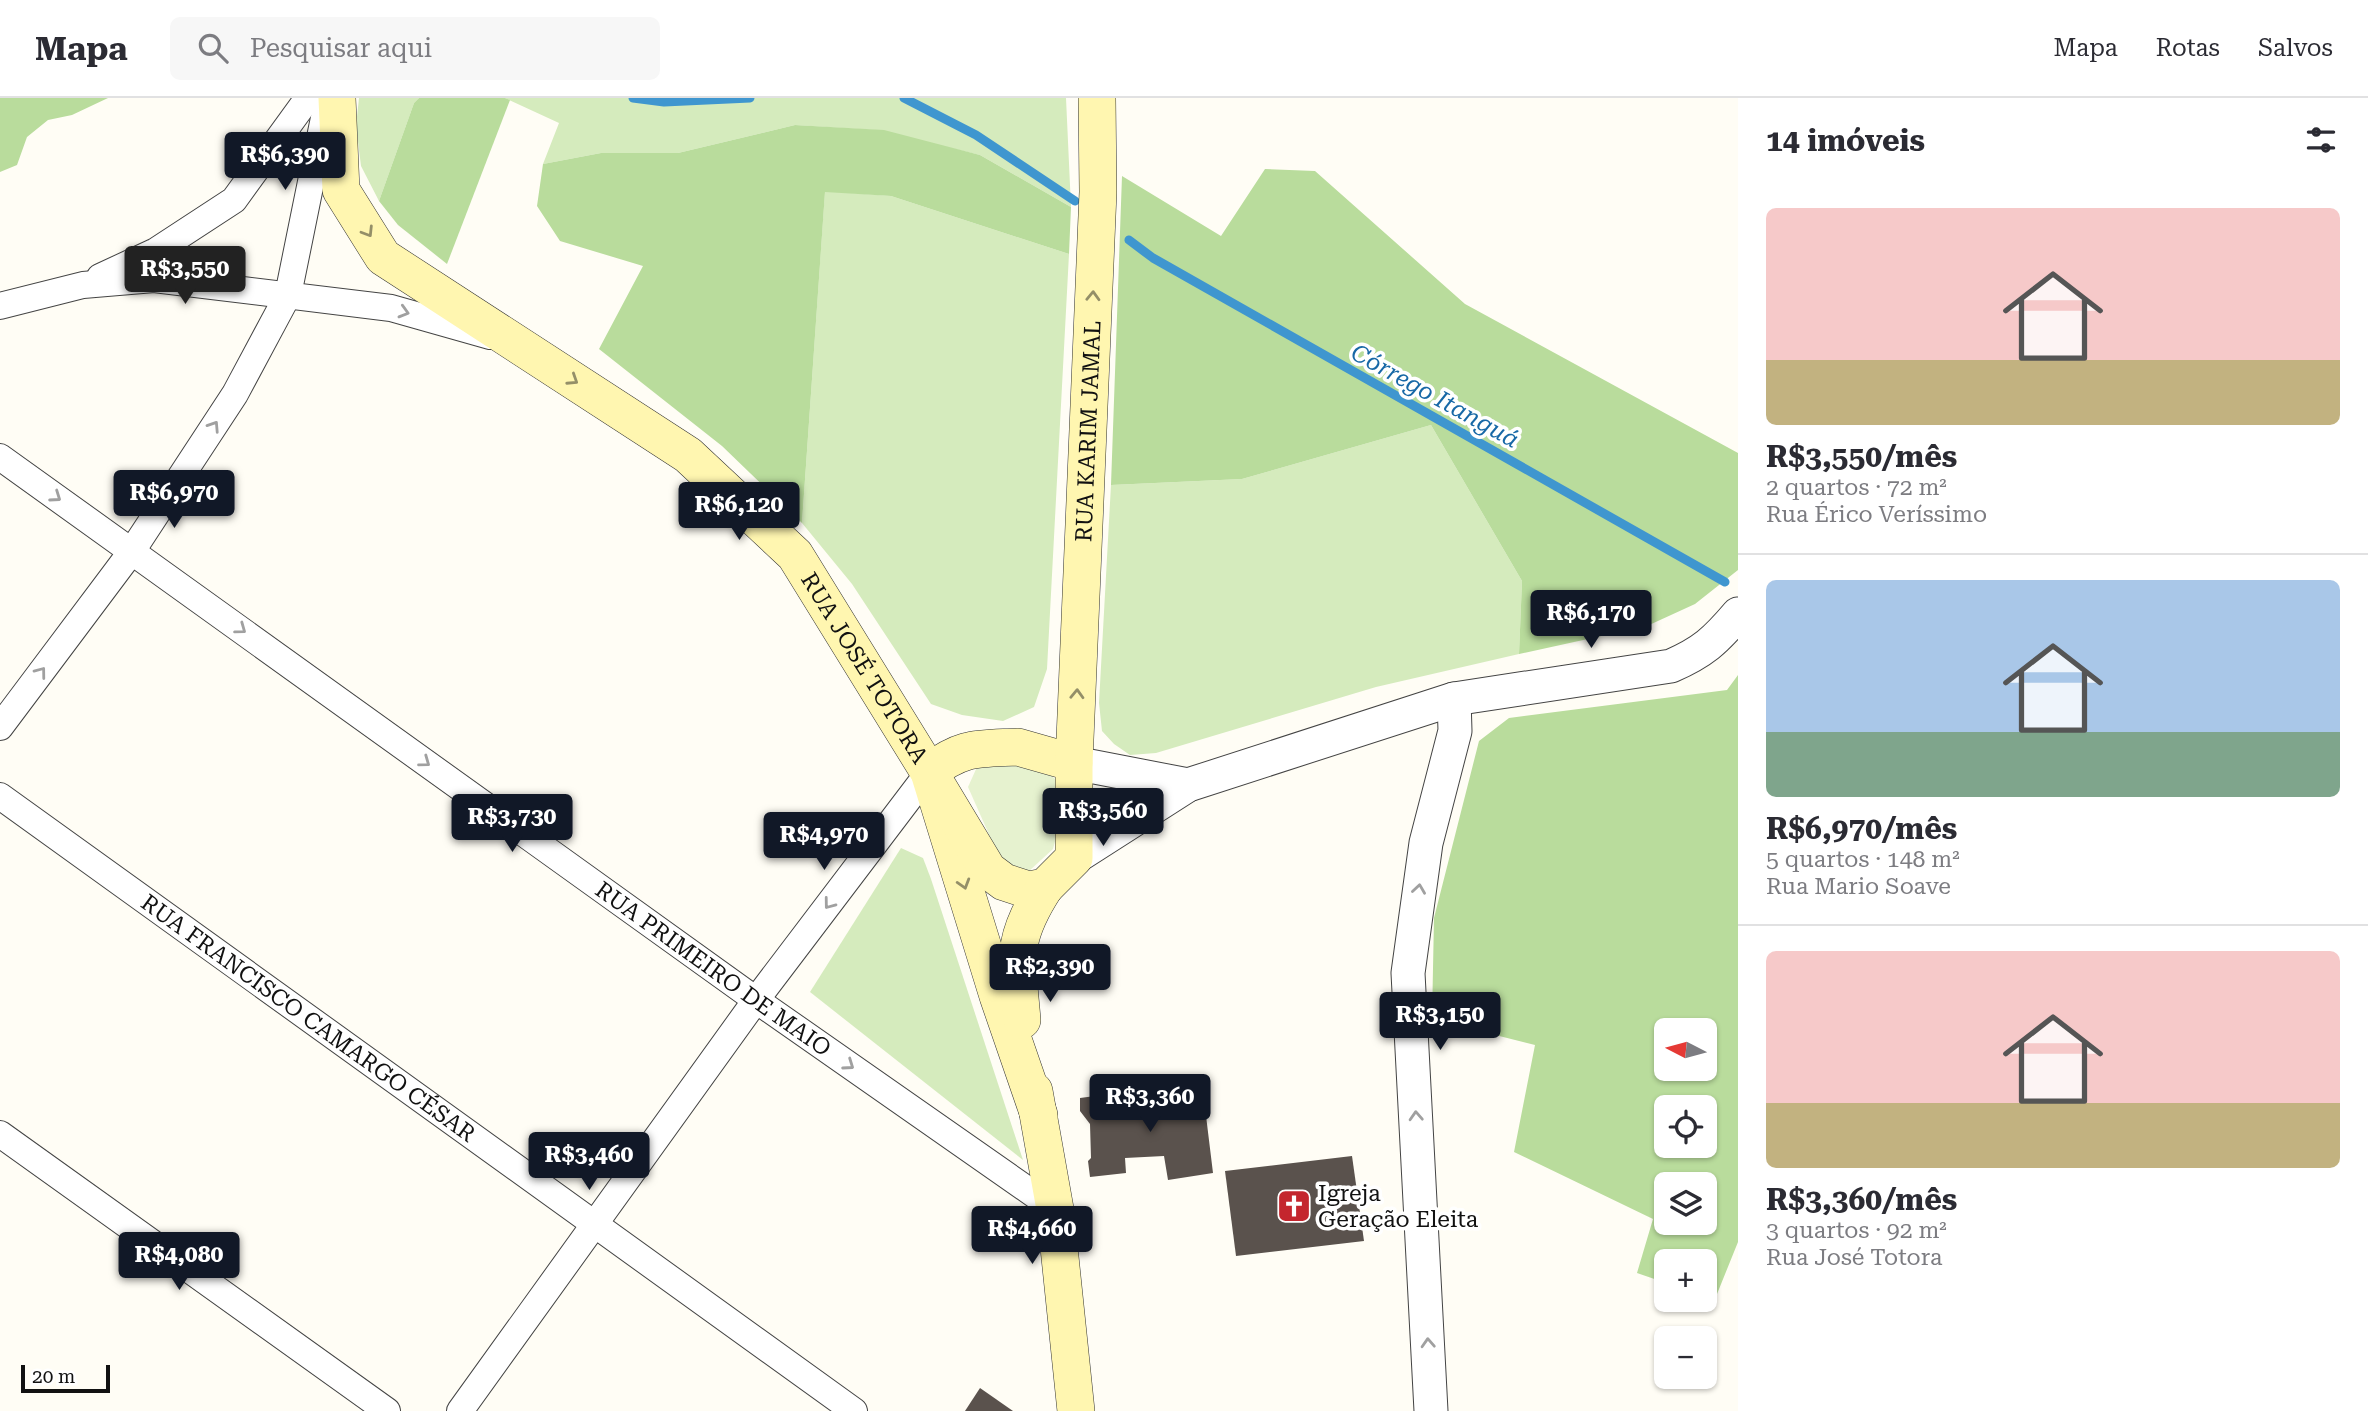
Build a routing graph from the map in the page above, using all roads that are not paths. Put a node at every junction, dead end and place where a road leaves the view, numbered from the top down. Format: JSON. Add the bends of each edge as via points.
{"nodes":[{"id":1,"x":308,"y":98,"type":"edge"},
{"id":2,"x":328,"y":98,"type":"edge"},
{"id":3,"x":337,"y":98,"type":"edge"},
{"id":4,"x":1097,"y":98,"type":"edge"},
{"id":5,"x":83,"y":285,"type":"junction"},
{"id":6,"x":288,"y":295,"type":"junction"},
{"id":7,"x":0,"y":306,"type":"edge"},
{"id":8,"x":516,"y":343,"type":"junction"},
{"id":9,"x":0,"y":457,"type":"edge"},
{"id":10,"x":132,"y":551,"type":"junction"},
{"id":11,"x":1738,"y":614,"type":"edge"},
{"id":12,"x":1454,"y":699,"type":"junction"},
{"id":13,"x":0,"y":727,"type":"edge"},
{"id":14,"x":1074,"y":763,"type":"junction"},
{"id":15,"x":929,"y":772,"type":"junction"},
{"id":16,"x":1188,"y":785,"type":"junction"},
{"id":17,"x":0,"y":796,"type":"edge"},
{"id":18,"x":1074,"y":858,"type":"junction"},
{"id":19,"x":1045,"y":887,"type":"junction"},
{"id":20,"x":756,"y":1000,"type":"junction"},
{"id":21,"x":1039,"y":1115,"type":"junction"},
{"id":22,"x":0,"y":1134,"type":"edge"},
{"id":23,"x":1055,"y":1209,"type":"junction"},
{"id":24,"x":595,"y":1224,"type":"junction"},
{"id":25,"x":387,"y":1411,"type":"edge"},
{"id":26,"x":460,"y":1411,"type":"edge"},
{"id":27,"x":854,"y":1411,"type":"edge"},
{"id":28,"x":1076,"y":1411,"type":"edge"},
{"id":29,"x":1431,"y":1411,"type":"edge"}],
"edges":[{"from":1,"to":5,"type":"street","via":[[234,200],[156,251]]},
{"from":2,"to":6,"type":"street"},
{"from":3,"to":8,"type":"main road","name":"RUA JOSÉ TOTORA","one_way":true,"via":[[341,190],[383,257]]},
{"from":14,"to":4,"type":"main road","name":"RUA KARIM JAMAL","one_way":true,"via":[[1098,192]]},
{"from":5,"to":6,"type":"street","name":"RUA JOSÉ TOTORA","via":[[154,279]]},
{"from":5,"to":7,"type":"street"},
{"from":6,"to":8,"type":"street","name":"RUA JOSÉ TOTORA","one_way":true,"via":[[391,308]]},
{"from":10,"to":6,"type":"street","one_way":true,"via":[[235,394]]},
{"from":8,"to":15,"type":"main road","name":"RUA JOSÉ TOTORA","one_way":true,"via":[[688,455],[794,555]]},
{"from":9,"to":10,"type":"street","name":"RUA PRIMEIRO DE MAIO","one_way":true},
{"from":13,"to":10,"type":"street","one_way":true},
{"from":10,"to":20,"type":"street","name":"RUA PRIMEIRO DE MAIO","one_way":true},
{"from":11,"to":12,"type":"street","via":[[1699,653],[1671,666]]},
{"from":12,"to":16,"type":"street"},
{"from":29,"to":12,"type":"street","one_way":true,"via":[[1409,973],[1426,843],[1455,731]]},
{"from":14,"to":15,"type":"main road","via":[[1018,747],[973,749],[950,756]]},
{"from":14,"to":16,"type":"street"},
{"from":14,"to":18,"type":"main road","name":"RUA KARIM JAMAL"},
{"from":15,"to":19,"type":"main road","via":[[988,870],[1015,887]]},
{"from":15,"to":20,"type":"street","one_way":true},
{"from":15,"to":21,"type":"main road","name":"RUA JOSÉ TOTORA","one_way":true},
{"from":16,"to":18,"type":"street"},
{"from":17,"to":24,"type":"street","name":"RUA FRANCISCO CAMARGO CÉSAR"},
{"from":18,"to":19,"type":"main road","name":"RUA JOSÉ TOTORA"},
{"from":19,"to":21,"type":"main road","name":"RUA JOSÉ TOTORA","via":[[1027,917],[1017,954],[1023,1030]]},
{"from":20,"to":23,"type":"street","name":"RUA PRIMEIRO DE MAIO","one_way":true},
{"from":20,"to":24,"type":"street"},
{"from":21,"to":23,"type":"main road","name":"RUA JOSÉ TOTORA"},
{"from":22,"to":25,"type":"street"},
{"from":23,"to":28,"type":"main road","name":"RUA JOSÉ TOTORA"},
{"from":24,"to":26,"type":"street"},
{"from":24,"to":27,"type":"street","name":"RUA FRANCISCO CAMARGO CÉSAR"}]}
